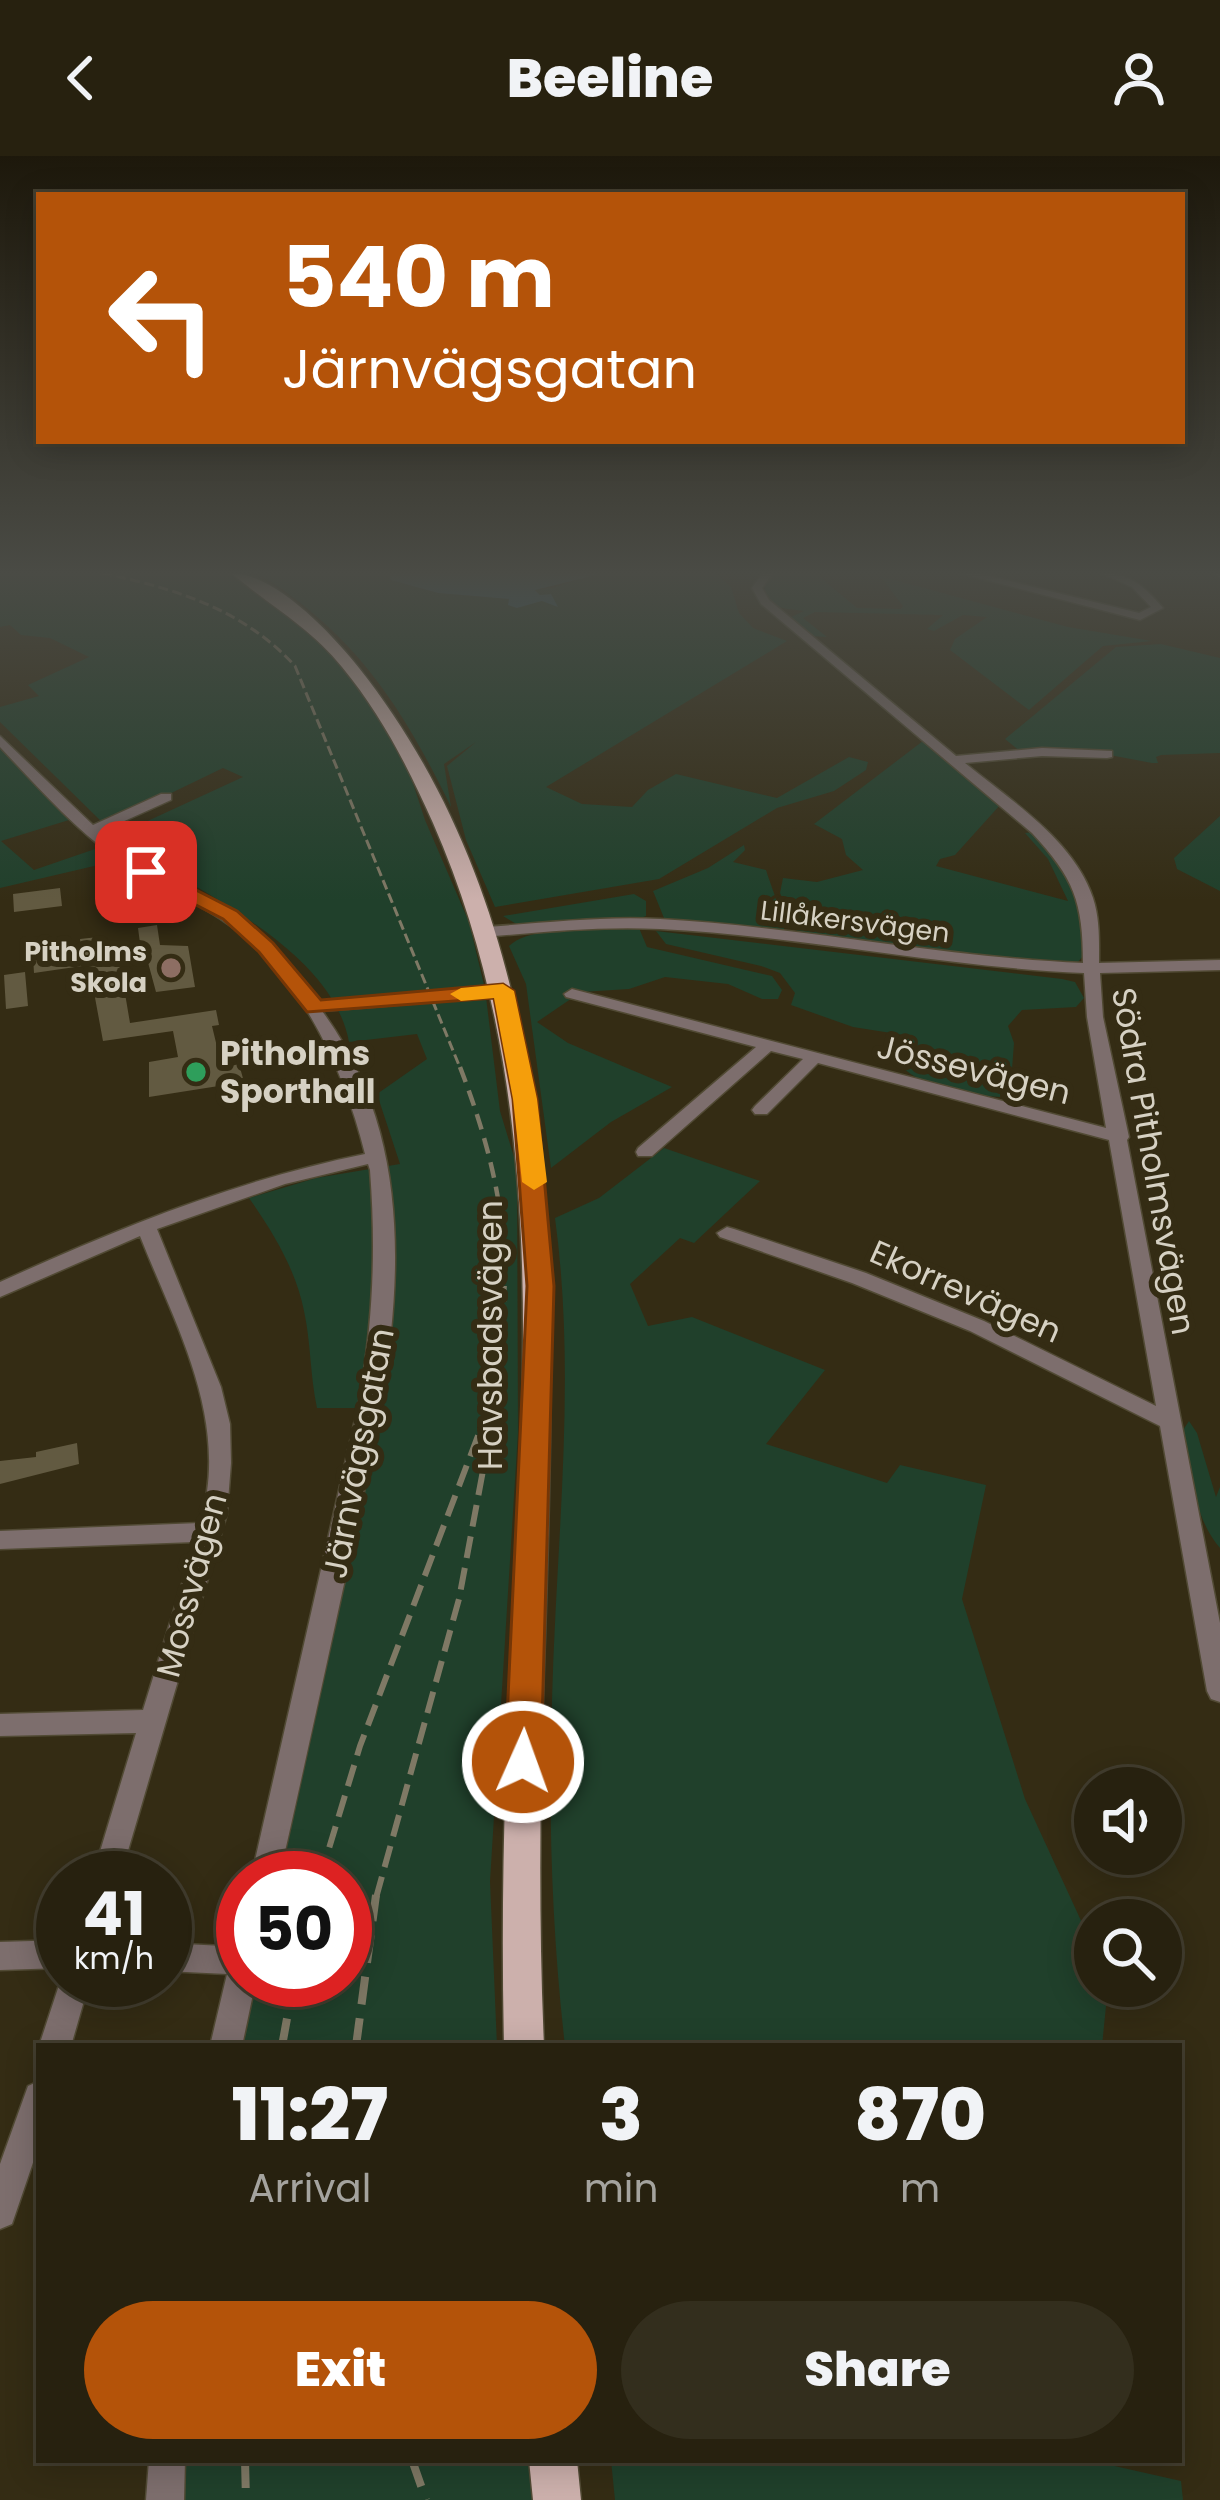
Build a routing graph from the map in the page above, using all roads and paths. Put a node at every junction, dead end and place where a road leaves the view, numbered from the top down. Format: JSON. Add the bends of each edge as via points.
{"nodes":[{"id":1,"x":361,"y":682,"type":"edge"},
{"id":2,"x":861,"y":682,"type":"edge"},
{"id":3,"x":0,"y":740,"type":"edge"},
{"id":4,"x":1107,"y":754,"type":"dead end"},
{"id":5,"x":953,"y":760,"type":"junction"},
{"id":6,"x":166,"y":797,"type":"dead end"},
{"id":7,"x":93,"y":830,"type":"junction"},
{"id":8,"x":485,"y":932,"type":"junction"},
{"id":9,"x":1220,"y":965,"type":"edge"},
{"id":10,"x":1090,"y":970,"type":"junction"},
{"id":11,"x":503,"y":991,"type":"junction"},
{"id":12,"x":572,"y":994,"type":"dead end"},
{"id":13,"x":315,"y":1007,"type":"junction"},
{"id":14,"x":767,"y":1046,"type":"junction"},
{"id":15,"x":814,"y":1058,"type":"junction"},
{"id":16,"x":761,"y":1110,"type":"dead end"},
{"id":17,"x":1120,"y":1137,"type":"junction"},
{"id":18,"x":645,"y":1152,"type":"dead end"},
{"id":19,"x":376,"y":1157,"type":"junction"},
{"id":20,"x":146,"y":1226,"type":"junction"},
{"id":21,"x":727,"y":1233,"type":"dead end"},
{"id":22,"x":0,"y":1290,"type":"edge"},
{"id":23,"x":1172,"y":1423,"type":"junction"},
{"id":24,"x":209,"y":1532,"type":"junction"},
{"id":25,"x":0,"y":1540,"type":"edge"},
{"id":26,"x":1220,"y":1691,"type":"edge"},
{"id":27,"x":154,"y":1721,"type":"junction"},
{"id":28,"x":0,"y":1725,"type":"edge"},
{"id":29,"x":114,"y":1851,"type":"edge"},
{"id":30,"x":272,"y":1851,"type":"edge"},
{"id":31,"x":36,"y":1955,"type":"edge"},
{"id":32,"x":0,"y":1956,"type":"edge"},
{"id":33,"x":67,"y":2007,"type":"edge"},
{"id":34,"x":235,"y":2007,"type":"edge"},
{"id":35,"x":56,"y":2043,"type":"edge"},
{"id":36,"x":227,"y":2043,"type":"edge"},
{"id":37,"x":524,"y":2043,"type":"edge"},
{"id":38,"x":36,"y":2106,"type":"edge"},
{"id":39,"x":0,"y":2212,"type":"edge"},
{"id":40,"x":167,"y":2463,"type":"edge"},
{"id":41,"x":553,"y":2463,"type":"edge"},
{"id":42,"x":165,"y":2500,"type":"edge"},
{"id":43,"x":557,"y":2500,"type":"edge"}],
"edges":[{"from":1,"to":8,"type":"main road","name":"Havsbadsvägen","via":[[446,830]]},
{"from":2,"to":5,"type":"street","name":"Södra Pitholmsvägen"},
{"from":3,"to":7,"type":"street","name":"Järnvägsgatan"},
{"from":4,"to":5,"type":"street"},
{"from":5,"to":10,"type":"street","name":"Södra Pitholmsvägen","via":[[1074,868],[1093,915]]},
{"from":6,"to":7,"type":"street"},
{"from":7,"to":13,"type":"street","name":"Järnvägsgatan","via":[[137,867],[230,915]]},
{"from":8,"to":10,"type":"street","name":"Lillåkersvägen","via":[[662,924]]},
{"from":8,"to":11,"type":"main road","name":"Havsbadsvägen"},
{"from":9,"to":10,"type":"street","name":"Lillåkersvägen"},
{"from":10,"to":17,"type":"street","name":"Södra Pitholmsvägen"},
{"from":11,"to":13,"type":"street"},
{"from":11,"to":37,"type":"main road","name":"Havsbadsvägen","via":[[525,1099],[541,1286],[521,1799]]},
{"from":12,"to":14,"type":"street","name":"Jössevägen"},
{"from":13,"to":19,"type":"street","name":"Järnvägsgatan","via":[[354,1082]]},
{"from":14,"to":15,"type":"street","name":"Jössevägen"},
{"from":14,"to":18,"type":"street"},
{"from":15,"to":16,"type":"street"},
{"from":15,"to":17,"type":"street","name":"Jössevägen"},
{"from":17,"to":23,"type":"street","name":"Södra Pitholmsvägen"},
{"from":19,"to":20,"type":"street","via":[[293,1175]]},
{"from":19,"to":30,"type":"street","name":"Järnvägsgatan","via":[[387,1263],[380,1364]]},
{"from":20,"to":22,"type":"street"},
{"from":20,"to":24,"type":"street","name":"Mossvägen","via":[[217,1413],[220,1460]]},
{"from":21,"to":23,"type":"street","name":"Ekorrevägen","via":[[977,1327]]},
{"from":23,"to":26,"type":"street","name":"Södra Pitholmsvägen"},
{"from":24,"to":25,"type":"street"},
{"from":24,"to":27,"type":"street","name":"Mossvägen"},
{"from":27,"to":28,"type":"street"},
{"from":27,"to":29,"type":"street","name":"Mossvägen"},
{"from":31,"to":32,"type":"street"},
{"from":33,"to":35,"type":"street"},
{"from":34,"to":36,"type":"street"},
{"from":38,"to":39,"type":"street"},
{"from":40,"to":42,"type":"street"},
{"from":41,"to":43,"type":"main road"}]}
